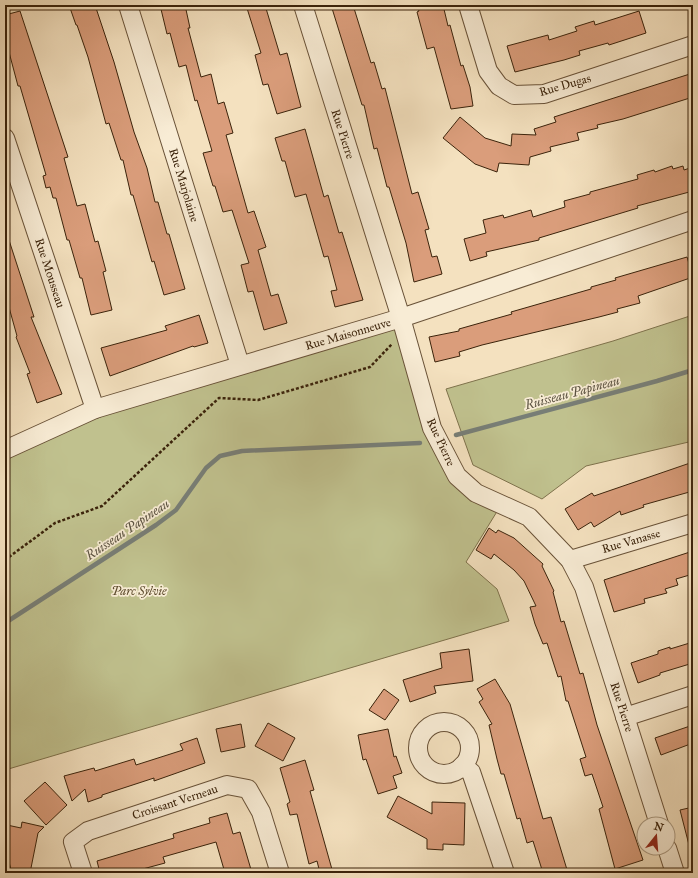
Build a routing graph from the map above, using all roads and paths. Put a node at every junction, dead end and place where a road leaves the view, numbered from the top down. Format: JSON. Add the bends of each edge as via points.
{"nodes":[{"id":1,"x":128,"y":5,"type":"edge"},
{"id":2,"x":303,"y":5,"type":"edge"},
{"id":3,"x":468,"y":5,"type":"edge"},
{"id":4,"x":693,"y":45,"type":"edge"},
{"id":5,"x":5,"y":138,"type":"edge"},
{"id":6,"x":693,"y":220,"type":"edge"},
{"id":7,"x":403,"y":324,"type":"junction"},
{"id":8,"x":240,"y":365,"type":"junction"},
{"id":9,"x":95,"y":409,"type":"junction"},
{"id":10,"x":5,"y":450,"type":"edge"},
{"id":11,"x":693,"y":523,"type":"edge"},
{"id":12,"x":5,"y":560,"type":"edge"},
{"id":13,"x":570,"y":560,"type":"junction"},
{"id":14,"x":693,"y":695,"type":"edge"},
{"id":15,"x":625,"y":717,"type":"junction"},
{"id":16,"x":462,"y":766,"type":"dead end"},
{"id":17,"x":656,"y":816,"type":"edge"},
{"id":18,"x":670,"y":856,"type":"edge"},
{"id":19,"x":83,"y":873,"type":"edge"},
{"id":20,"x":280,"y":873,"type":"edge"},
{"id":21,"x":505,"y":873,"type":"edge"},
{"id":22,"x":675,"y":873,"type":"edge"}],
"edges":[{"from":1,"to":8,"type":"street","name":"Rue Marjolaine"},
{"from":2,"to":7,"type":"street","name":"Rue Pierre"},
{"from":3,"to":4,"type":"street","name":"Rue Dugas","via":[[488,71],[499,86],[514,95],[544,94]]},
{"from":5,"to":9,"type":"street","name":"Rue Mousseau"},
{"from":6,"to":7,"type":"street","name":"Rue Maisonneuve"},
{"from":7,"to":8,"type":"street","name":"Rue Maisonneuve"},
{"from":7,"to":12,"type":"path","via":[[370,367],[258,400],[219,398],[102,506],[55,523]]},
{"from":7,"to":13,"type":"street","name":"Rue Pierre","via":[[432,428],[457,476],[476,493],[529,517]]},
{"from":8,"to":9,"type":"street","name":"Rue Maisonneuve"},
{"from":9,"to":10,"type":"street","name":"Rue Maisonneuve"},
{"from":11,"to":13,"type":"street","name":"Rue Vanasse"},
{"from":13,"to":15,"type":"street","name":"Rue Pierre","via":[[584,587]]},
{"from":14,"to":15,"type":"street"},
{"from":15,"to":17,"type":"street","name":"Rue Pierre"},
{"from":16,"to":21,"type":"street","via":[[471,772]]},
{"from":18,"to":22,"type":"street"},
{"from":19,"to":20,"type":"street","name":"Croissant Verneau","via":[[73,842],[88,831],[227,785],[248,790],[261,812]]}]}
